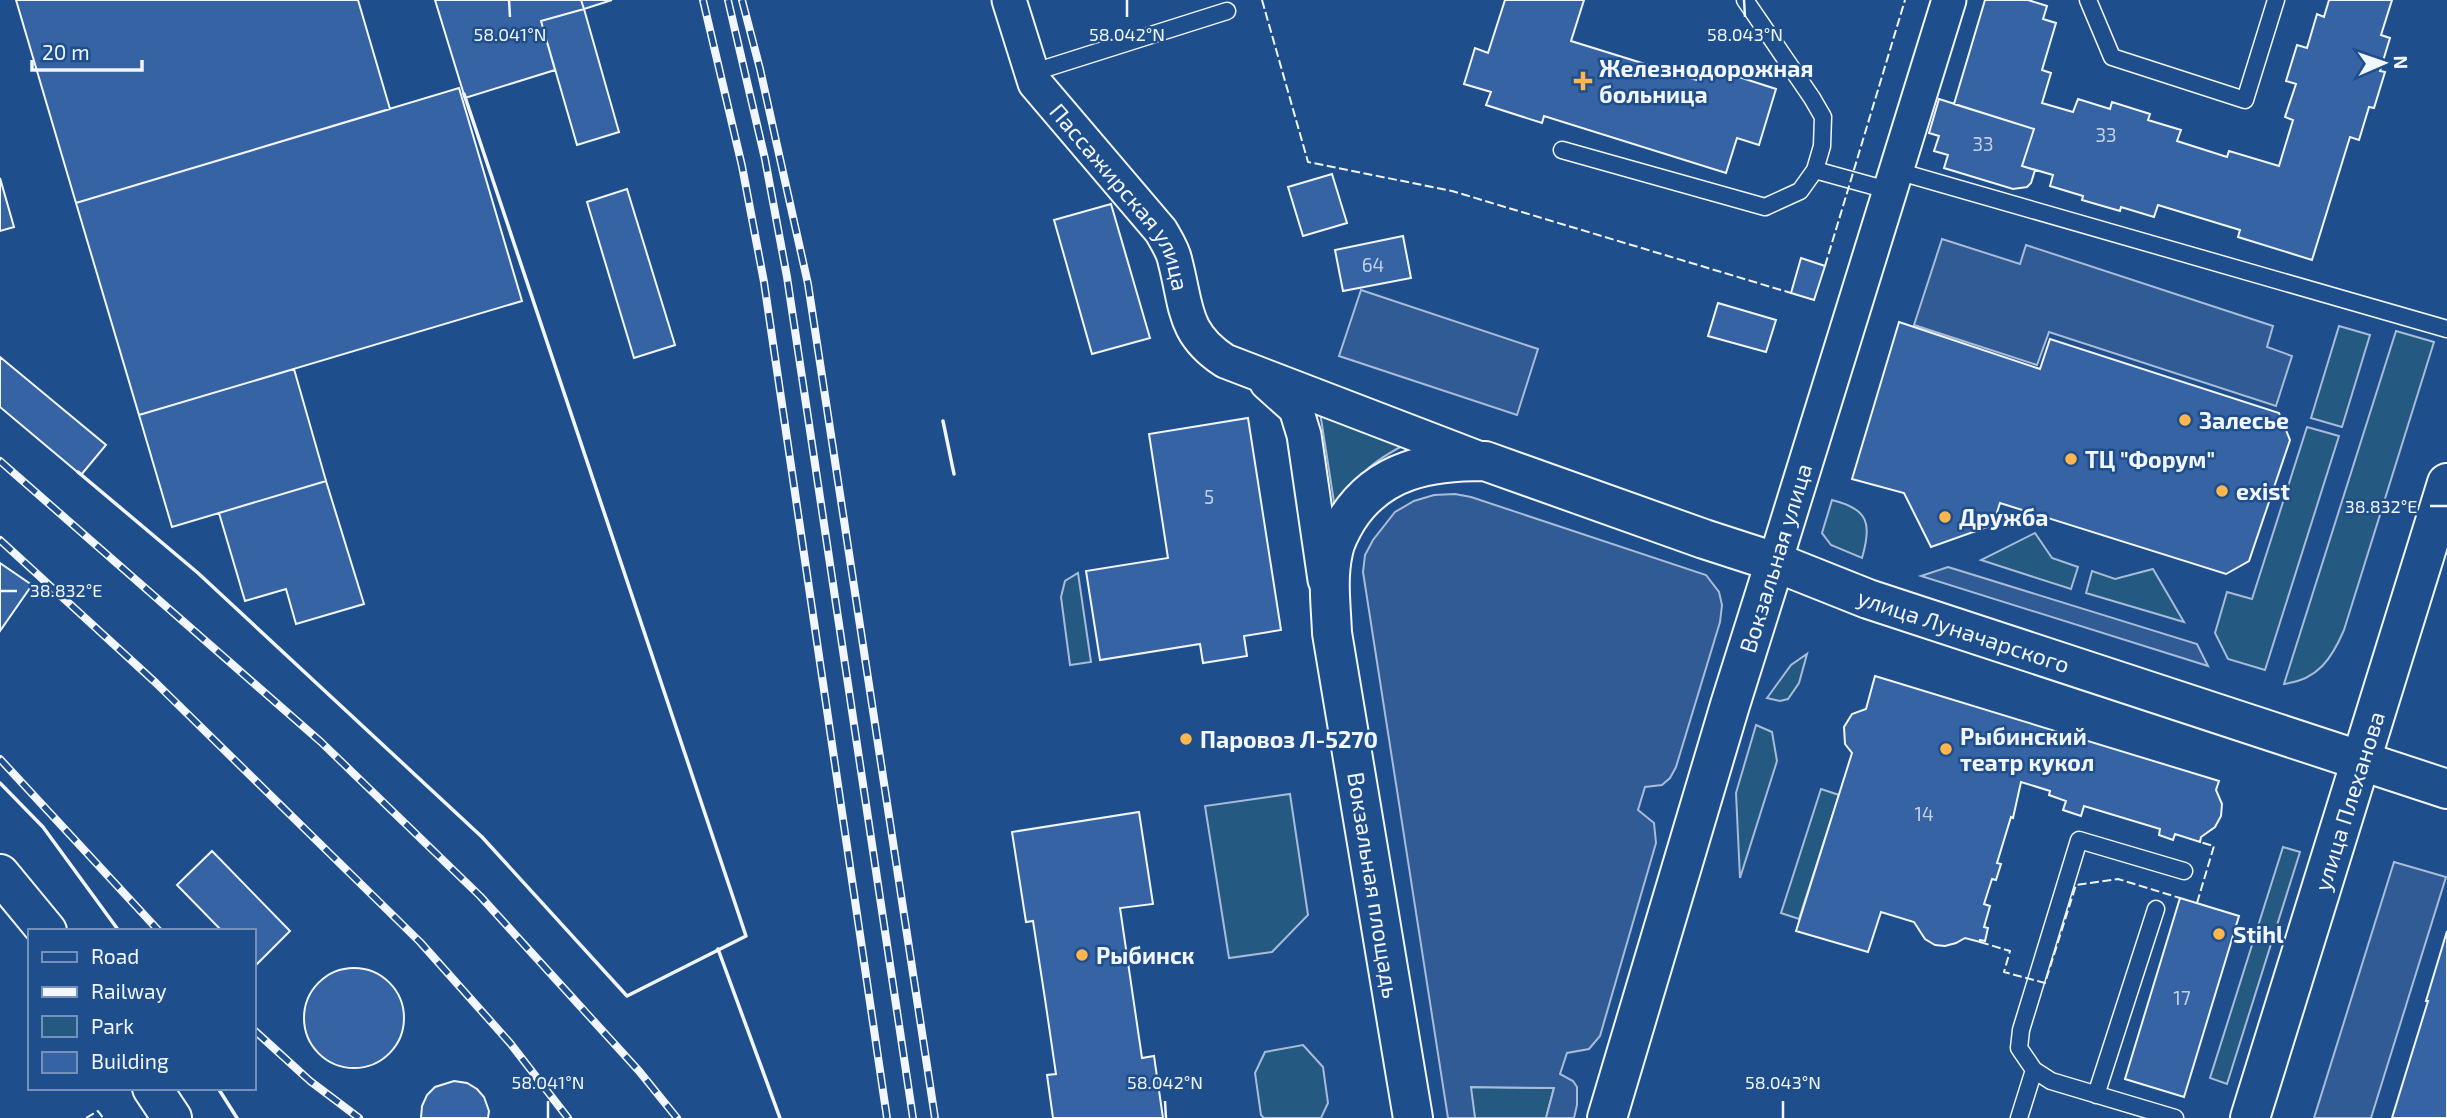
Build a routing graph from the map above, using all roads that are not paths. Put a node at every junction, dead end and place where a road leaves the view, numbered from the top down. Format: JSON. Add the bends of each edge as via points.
{"nodes":[{"id":1,"x":1009,"y":0,"type":"edge"},
{"id":2,"x":1745,"y":0,"type":"edge"},
{"id":3,"x":1949,"y":0,"type":"edge"},
{"id":4,"x":2088,"y":0,"type":"edge"},
{"id":5,"x":2276,"y":0,"type":"edge"},
{"id":6,"x":1227,"y":11,"type":"dead end"},
{"id":7,"x":1031,"y":73,"type":"junction"},
{"id":8,"x":1562,"y":150,"type":"dead end"},
{"id":9,"x":1815,"y":170,"type":"junction"},
{"id":10,"x":1894,"y":181,"type":"junction"},
{"id":11,"x":2447,"y":329,"type":"edge"},
{"id":12,"x":1255,"y":373,"type":"junction"},
{"id":13,"x":1485,"y":461,"type":"junction"},
{"id":14,"x":2447,"y":483,"type":"edge"},
{"id":15,"x":1775,"y":562,"type":"junction"},
{"id":16,"x":1332,"y":633,"type":"junction"},
{"id":17,"x":2363,"y":761,"type":"junction"},
{"id":18,"x":2447,"y":789,"type":"edge"},
{"id":19,"x":2183,"y":871,"type":"dead end"},
{"id":20,"x":0,"y":874,"type":"edge"},
{"id":21,"x":2157,"y":909,"type":"dead end"},
{"id":22,"x":45,"y":929,"type":"edge"},
{"id":23,"x":2034,"y":1070,"type":"junction"},
{"id":24,"x":153,"y":1090,"type":"edge"},
{"id":25,"x":2096,"y":1095,"type":"junction"},
{"id":26,"x":172,"y":1118,"type":"edge"},
{"id":27,"x":1413,"y":1118,"type":"edge"},
{"id":28,"x":1607,"y":1118,"type":"edge"},
{"id":29,"x":2019,"y":1118,"type":"edge"},
{"id":30,"x":2175,"y":1118,"type":"edge"},
{"id":31,"x":2250,"y":1118,"type":"edge"}],
"edges":[{"from":1,"to":7,"type":"street","name":"Пассажирская улица"},
{"from":2,"to":9,"type":"lane","via":[[1822,117],[1822,146]]},
{"from":3,"to":10,"type":"street","name":"Вокзальная улица"},
{"from":4,"to":5,"type":"lane","via":[[2112,57],[2245,100]]},
{"from":6,"to":7,"type":"lane"},
{"from":7,"to":12,"type":"street","name":"Пассажирская улица","via":[[1161,231],[1175,257],[1186,309],[1200,343],[1224,361]]},
{"from":8,"to":9,"type":"lane","via":[[1765,207],[1800,191]]},
{"from":9,"to":10,"type":"lane"},
{"from":10,"to":11,"type":"lane"},
{"from":10,"to":15,"type":"street","name":"Вокзальная улица"},
{"from":12,"to":13,"type":"street","name":"Пассажирская улица"},
{"from":12,"to":16,"type":"street","via":[[1296,409],[1304,435]]},
{"from":13,"to":15,"type":"street","name":"улица Луначарского"},
{"from":13,"to":16,"type":"street","name":"Вокзальная площадь","via":[[1448,461],[1404,471],[1358,503],[1333,549],[1329,573]]},
{"from":14,"to":17,"type":"street","name":"улица Плеханова"},
{"from":15,"to":17,"type":"street","name":"улица Луначарского","via":[[1868,599]]},
{"from":15,"to":28,"type":"street","name":"Вокзальная улица"},
{"from":16,"to":27,"type":"street","name":"Вокзальная площадь"},
{"from":17,"to":18,"type":"street","name":"улица Луначарского"},
{"from":17,"to":31,"type":"street","name":"улица Плеханова"},
{"from":19,"to":23,"type":"lane","via":[[2079,840],[2021,1030],[2019,1048]]},
{"from":20,"to":22,"type":"street"},
{"from":21,"to":25,"type":"lane"},
{"from":23,"to":25,"type":"lane","via":[[2051,1081]]},
{"from":23,"to":29,"type":"lane"},
{"from":24,"to":26,"type":"street"},
{"from":25,"to":30,"type":"lane"}]}
